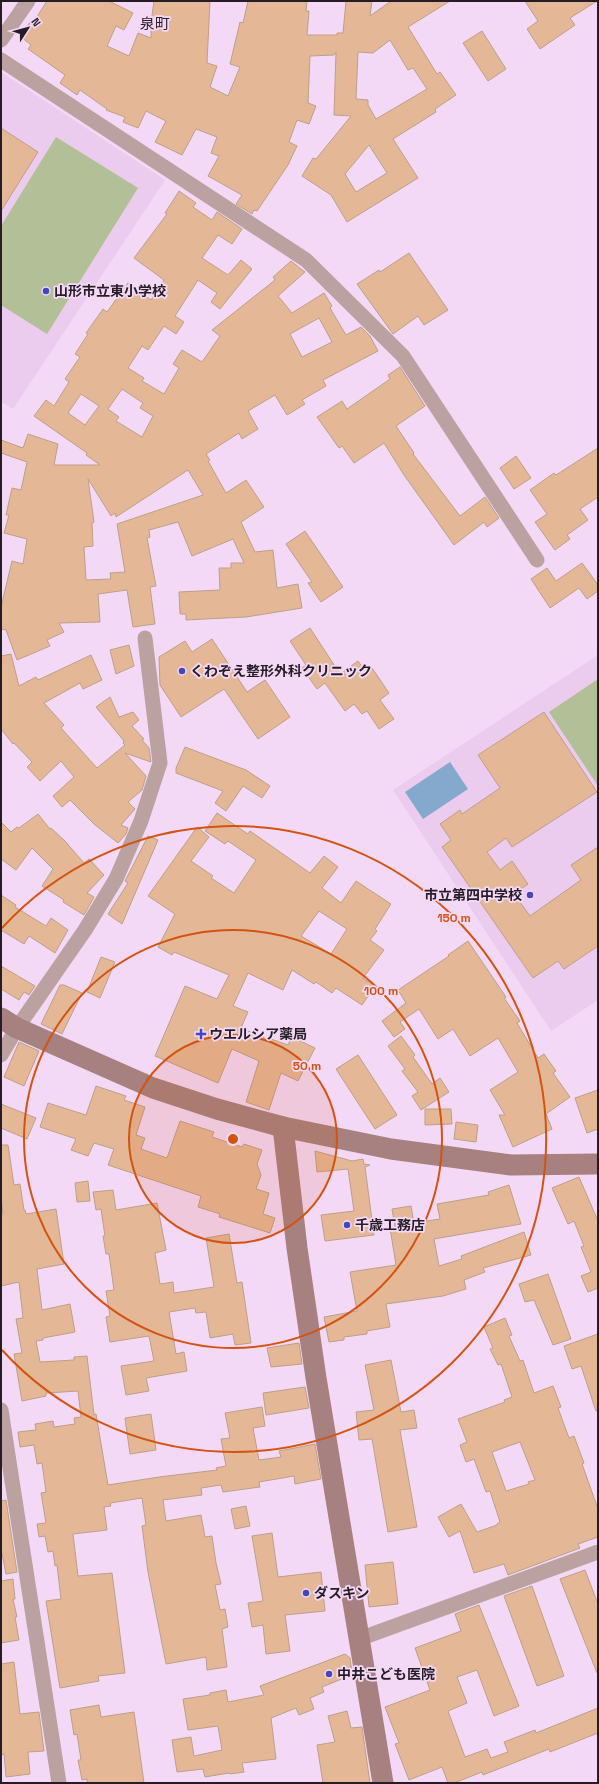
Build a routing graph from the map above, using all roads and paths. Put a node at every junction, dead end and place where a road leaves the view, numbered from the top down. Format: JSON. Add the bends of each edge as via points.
{"nodes":[{"id":1,"x":28,"y":1,"type":"edge"},
{"id":2,"x":1,"y":40,"type":"edge"},
{"id":3,"x":1,"y":60,"type":"edge"},
{"id":4,"x":537,"y":560,"type":"dead end"},
{"id":5,"x":145,"y":638,"type":"dead end"},
{"id":6,"x":9,"y":1023,"type":"edge"},
{"id":7,"x":1,"y":1055,"type":"edge"},
{"id":8,"x":283,"y":1127,"type":"junction"},
{"id":9,"x":598,"y":1164,"type":"edge"},
{"id":10,"x":1,"y":1410,"type":"edge"},
{"id":11,"x":598,"y":1552,"type":"edge"},
{"id":12,"x":359,"y":1639,"type":"junction"},
{"id":13,"x":59,"y":1783,"type":"edge"},
{"id":14,"x":383,"y":1783,"type":"edge"}],
"edges":[{"from":1,"to":2,"type":"street"},
{"from":3,"to":4,"type":"street","via":[[306,260],[403,356]]},
{"from":5,"to":6,"type":"street","via":[[160,763],[141,821],[116,879],[85,930]]},
{"from":6,"to":7,"type":"street"},
{"from":6,"to":8,"type":"street","via":[[154,1088]]},
{"from":8,"to":9,"type":"street","via":[[391,1149],[511,1165]]},
{"from":8,"to":12,"type":"street","via":[[316,1378]]},
{"from":10,"to":13,"type":"street"},
{"from":11,"to":12,"type":"street"},
{"from":12,"to":14,"type":"street"}]}
